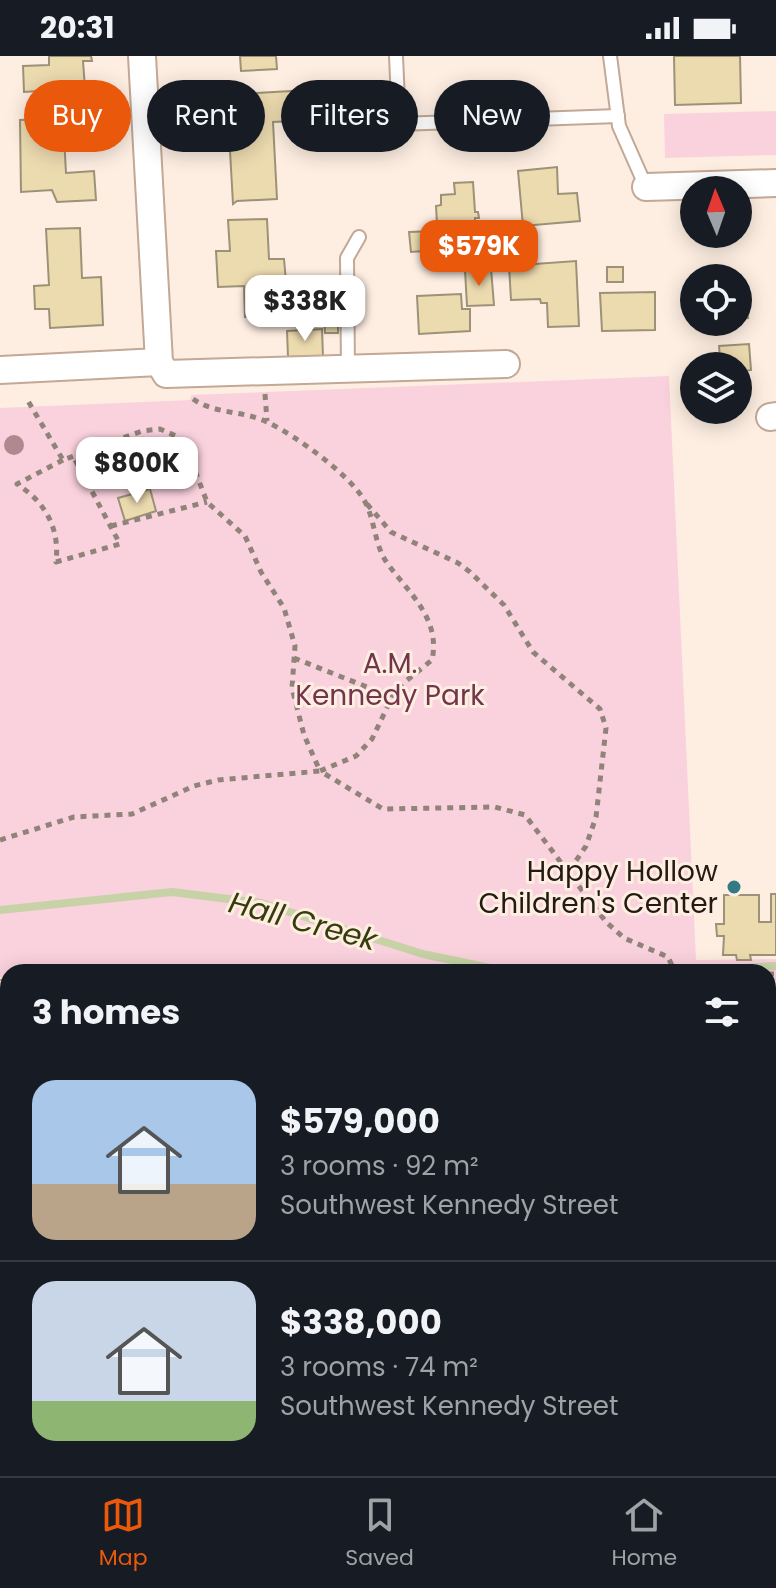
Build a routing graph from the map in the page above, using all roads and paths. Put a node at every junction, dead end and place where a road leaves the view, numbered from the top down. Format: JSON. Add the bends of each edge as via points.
{"nodes":[{"id":1,"x":142,"y":56,"type":"edge"},
{"id":2,"x":396,"y":56,"type":"edge"},
{"id":3,"x":610,"y":56,"type":"edge"},
{"id":4,"x":618,"y":116,"type":"junction"},
{"id":5,"x":776,"y":183,"type":"edge"},
{"id":6,"x":646,"y":187,"type":"joint"},
{"id":7,"x":359,"y":237,"type":"dead end"},
{"id":8,"x":506,"y":364,"type":"dead end"},
{"id":9,"x":162,"y":368,"type":"junction"},
{"id":10,"x":0,"y":370,"type":"edge"},
{"id":11,"x":348,"y":370,"type":"junction"},
{"id":12,"x":28,"y":401,"type":"dead end"},
{"id":13,"x":73,"y":456,"type":"junction"},
{"id":14,"x":63,"y":460,"type":"junction"},
{"id":15,"x":364,"y":501,"type":"junction"},
{"id":16,"x":207,"y":502,"type":"junction"},
{"id":17,"x":111,"y":526,"type":"junction"},
{"id":18,"x":294,"y":658,"type":"junction"},
{"id":19,"x":392,"y":697,"type":"junction"},
{"id":20,"x":320,"y":771,"type":"junction"},
{"id":21,"x":0,"y":840,"type":"edge"},
{"id":22,"x":569,"y":871,"type":"junction"},
{"id":23,"x":671,"y":964,"type":"edge"}],
"edges":[{"from":1,"to":9,"type":"street"},
{"from":2,"to":4,"type":"lane","via":[[399,124]]},
{"from":3,"to":4,"type":"lane"},
{"from":4,"to":6,"type":"lane"},
{"from":5,"to":6,"type":"street"},
{"from":7,"to":11,"type":"lane","via":[[347,258]]},
{"from":8,"to":11,"type":"street"},
{"from":9,"to":10,"type":"street"},
{"from":9,"to":11,"type":"street"},
{"from":9,"to":15,"type":"path","via":[[205,408],[267,421],[307,448]]},
{"from":12,"to":14,"type":"path"},
{"from":13,"to":14,"type":"path"},
{"from":13,"to":16,"type":"path","via":[[160,429],[176,436],[187,450]]},
{"from":13,"to":17,"type":"path"},
{"from":14,"to":17,"type":"path","via":[[17,484],[54,525],[56,562],[120,544]]},
{"from":15,"to":19,"type":"path","via":[[385,560],[431,626],[432,660]]},
{"from":15,"to":22,"type":"path","via":[[391,532],[470,572],[504,605],[533,652],[600,709],[606,728],[596,817],[586,846]]},
{"from":16,"to":17,"type":"path"},
{"from":16,"to":18,"type":"path","via":[[245,536],[291,625]]},
{"from":18,"to":19,"type":"path"},
{"from":18,"to":20,"type":"path","via":[[292,688]]},
{"from":19,"to":20,"type":"path","via":[[372,739],[356,756]]},
{"from":20,"to":21,"type":"path","via":[[218,780],[132,814],[74,817]]},
{"from":20,"to":22,"type":"path","via":[[383,809],[495,807],[525,815]]},
{"from":22,"to":23,"type":"path","via":[[606,922],[624,938],[668,957]]}]}
